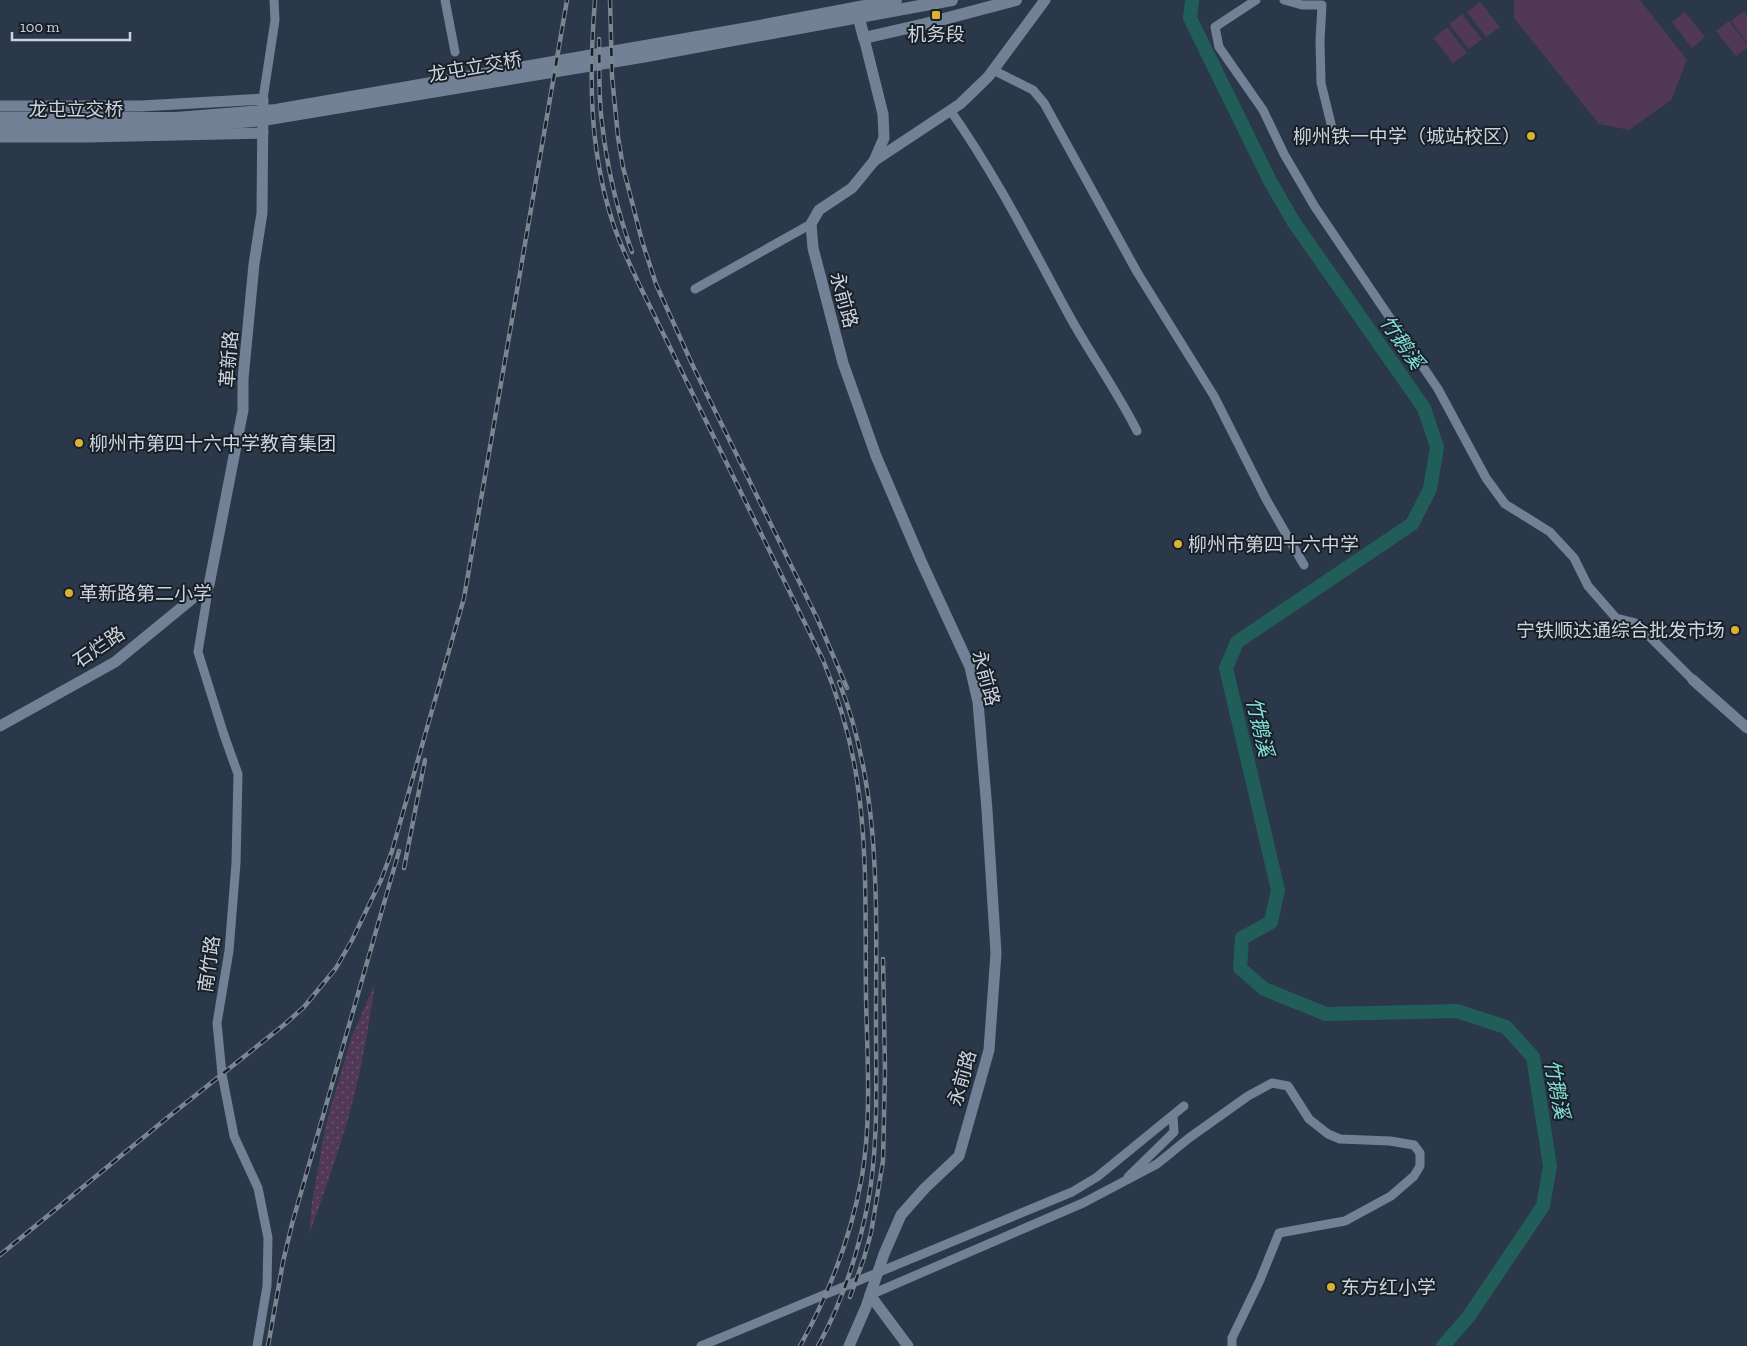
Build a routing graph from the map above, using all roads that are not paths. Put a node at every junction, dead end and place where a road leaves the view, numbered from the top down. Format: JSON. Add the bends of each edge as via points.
{"nodes":[{"id":1,"x":274,"y":0,"type":"edge"},
{"id":2,"x":445,"y":0,"type":"edge"},
{"id":3,"x":854,"y":0,"type":"edge"},
{"id":4,"x":896,"y":0,"type":"edge"},
{"id":5,"x":952,"y":0,"type":"edge"},
{"id":6,"x":1016,"y":0,"type":"edge"},
{"id":7,"x":1045,"y":0,"type":"edge"},
{"id":8,"x":1256,"y":0,"type":"edge"},
{"id":9,"x":1284,"y":0,"type":"edge"},
{"id":10,"x":864,"y":38,"type":"junction"},
{"id":11,"x":455,"y":52,"type":"dead end"},
{"id":12,"x":993,"y":70,"type":"junction"},
{"id":13,"x":263,"y":99,"type":"junction"},
{"id":14,"x":0,"y":106,"type":"edge"},
{"id":15,"x":950,"y":110,"type":"junction"},
{"id":16,"x":0,"y":118,"type":"edge"},
{"id":17,"x":0,"y":127,"type":"edge"},
{"id":18,"x":1333,"y":132,"type":"dead end"},
{"id":19,"x":263,"y":133,"type":"junction"},
{"id":20,"x":0,"y":137,"type":"edge"},
{"id":21,"x":874,"y":162,"type":"junction"},
{"id":22,"x":811,"y":224,"type":"junction"},
{"id":23,"x":695,"y":289,"type":"dead end"},
{"id":24,"x":1137,"y":431,"type":"dead end"},
{"id":25,"x":1304,"y":565,"type":"dead end"},
{"id":26,"x":209,"y":585,"type":"junction"},
{"id":27,"x":1693,"y":680,"type":"joint"},
{"id":28,"x":0,"y":726,"type":"edge"},
{"id":29,"x":1747,"y":728,"type":"edge"},
{"id":30,"x":1184,"y":1106,"type":"dead end"},
{"id":31,"x":1172,"y":1116,"type":"junction"},
{"id":32,"x":1120,"y":1184,"type":"junction"},
{"id":33,"x":870,"y":1295,"type":"junction"},
{"id":34,"x":257,"y":1346,"type":"edge"},
{"id":35,"x":701,"y":1346,"type":"edge"},
{"id":36,"x":848,"y":1346,"type":"edge"},
{"id":37,"x":908,"y":1346,"type":"edge"},
{"id":38,"x":1232,"y":1346,"type":"edge"}],
"edges":[{"from":1,"to":13,"type":"street","via":[[275,20]]},
{"from":2,"to":11,"type":"street"},
{"from":3,"to":10,"type":"main road"},
{"from":4,"to":16,"type":"main road","name":"龙屯立交桥","via":[[276,110],[176,118]]},
{"from":5,"to":17,"type":"main road","name":"龙屯立交桥","via":[[646,56],[263,120],[182,127]]},
{"from":6,"to":10,"type":"main road"},
{"from":7,"to":12,"type":"street"},
{"from":8,"to":27,"type":"street","via":[[1215,27],[1219,48],[1263,110],[1284,154],[1316,207],[1438,389],[1486,478],[1505,504],[1550,532],[1574,558],[1588,586],[1616,618],[1636,623]]},
{"from":9,"to":18,"type":"street","via":[[1302,5],[1322,5],[1322,83]]},
{"from":10,"to":21,"type":"street","via":[[883,114],[884,138]]},
{"from":12,"to":15,"type":"street"},
{"from":12,"to":25,"type":"street","via":[[1033,90],[1044,103],[1137,272],[1214,396],[1266,499]]},
{"from":13,"to":14,"type":"street","via":[[141,106]]},
{"from":13,"to":19,"type":"street","name":"革新路"},
{"from":15,"to":21,"type":"street"},
{"from":15,"to":24,"type":"street","via":[[974,144]]},
{"from":19,"to":20,"type":"street"},
{"from":19,"to":26,"type":"street","name":"革新路","via":[[262,213],[252,283],[243,410]]},
{"from":21,"to":22,"type":"street","via":[[852,188],[820,210]]},
{"from":22,"to":23,"type":"street"},
{"from":22,"to":33,"type":"street","name":"永前路","via":[[812,248],[843,362],[876,456],[970,667],[978,702],[996,943],[989,1050],[959,1156],[901,1215]]},
{"from":26,"to":28,"type":"street","name":"石烂路","via":[[115,662]]},
{"from":26,"to":34,"type":"street","name":"南竹路","via":[[198,652],[238,774],[236,863],[229,951],[217,1023],[222,1074],[234,1136],[258,1188],[268,1238],[267,1286]]},
{"from":27,"to":29,"type":"street"},
{"from":30,"to":31,"type":"street"},
{"from":31,"to":32,"type":"street","via":[[1174,1132]]},
{"from":31,"to":35,"type":"street","via":[[1097,1177],[1072,1192]]},
{"from":32,"to":33,"type":"street"},
{"from":32,"to":38,"type":"street","via":[[1157,1164],[1248,1096],[1272,1083],[1288,1086],[1308,1119],[1328,1134],[1340,1139],[1414,1145],[1420,1153],[1420,1166],[1414,1176],[1391,1196],[1345,1221],[1279,1233],[1232,1338]]},
{"from":33,"to":36,"type":"street","name":"永前路"},
{"from":33,"to":37,"type":"street"}]}
